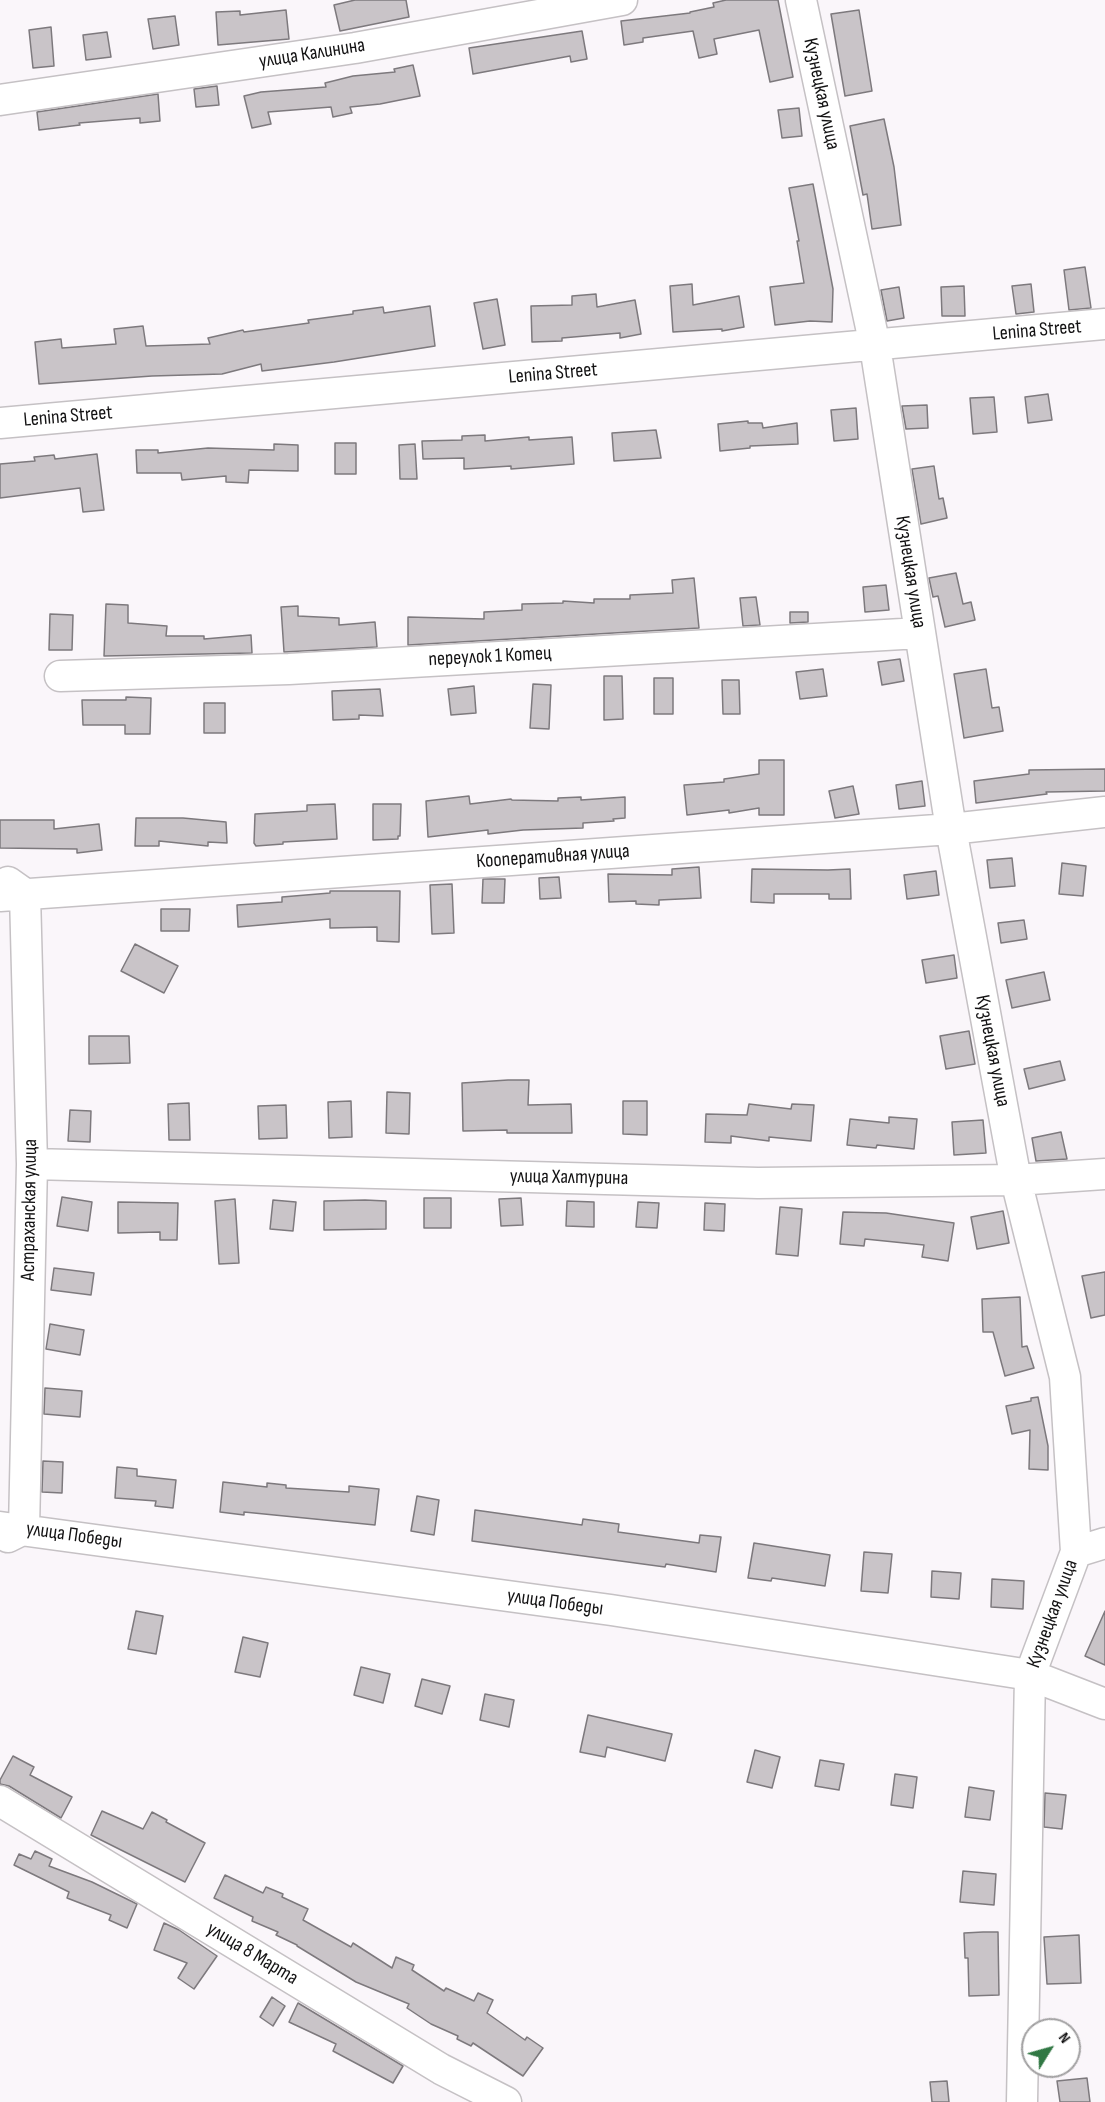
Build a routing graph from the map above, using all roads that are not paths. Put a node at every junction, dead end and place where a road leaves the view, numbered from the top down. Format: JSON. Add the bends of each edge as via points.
{"nodes":[{"id":1,"x":622,"y":0,"type":"edge"},
{"id":2,"x":801,"y":0,"type":"edge"},
{"id":3,"x":0,"y":100,"type":"edge"},
{"id":4,"x":1105,"y":324,"type":"edge"},
{"id":5,"x":875,"y":346,"type":"junction"},
{"id":6,"x":0,"y":423,"type":"edge"},
{"id":7,"x":920,"y":633,"type":"junction"},
{"id":8,"x":60,"y":676,"type":"dead end"},
{"id":9,"x":1105,"y":812,"type":"edge"},
{"id":10,"x":951,"y":830,"type":"junction"},
{"id":11,"x":0,"y":878,"type":"edge"},
{"id":12,"x":12,"y":895,"type":"edge"},
{"id":13,"x":32,"y":1164,"type":"junction"},
{"id":14,"x":1105,"y":1174,"type":"edge"},
{"id":15,"x":1016,"y":1180,"type":"junction"},
{"id":16,"x":8,"y":1532,"type":"edge"},
{"id":17,"x":1105,"y":1543,"type":"edge"},
{"id":18,"x":1076,"y":1552,"type":"junction"},
{"id":19,"x":1030,"y":1675,"type":"junction"},
{"id":20,"x":1105,"y":1704,"type":"edge"},
{"id":21,"x":0,"y":1801,"type":"edge"},
{"id":22,"x":506,"y":2102,"type":"edge"},
{"id":23,"x":1022,"y":2102,"type":"edge"}],
"edges":[{"from":1,"to":3,"type":"street","name":"улица Калинина","via":[[355,48]]},
{"from":2,"to":5,"type":"street","name":"Кузнецкая улица"},
{"from":4,"to":5,"type":"street","name":"Lenina Street"},
{"from":5,"to":6,"type":"street","name":"Lenina Street"},
{"from":5,"to":7,"type":"street","name":"Кузнецкая улица"},
{"from":7,"to":8,"type":"street","name":"переулок 1 Котец","via":[[289,669]]},
{"from":7,"to":10,"type":"street","name":"Кузнецкая улица"},
{"from":9,"to":10,"type":"street","name":"Кооперативная улица"},
{"from":10,"to":12,"type":"street","name":"Кооперативная улица"},
{"from":10,"to":15,"type":"street","name":"Кузнецкая улица"},
{"from":11,"to":12,"type":"street"},
{"from":12,"to":13,"type":"street","name":"Астраханская улица"},
{"from":13,"to":15,"type":"street","name":"улица Халтурина","via":[[758,1183]]},
{"from":13,"to":16,"type":"street","name":"Астраханская улица"},
{"from":14,"to":15,"type":"street","name":"улица Халтурина"},
{"from":15,"to":18,"type":"street","name":"Кузнецкая улица","via":[[1065,1377]]},
{"from":16,"to":19,"type":"street","name":"улица Победы","via":[[611,1610]]},
{"from":17,"to":18,"type":"street"},
{"from":18,"to":19,"type":"street","name":"Кузнецкая улица"},
{"from":19,"to":20,"type":"street","name":"улица Победы"},
{"from":19,"to":23,"type":"street","name":"Кузнецкая улица"},
{"from":21,"to":22,"type":"street","name":"улица 8 Марта","via":[[441,2069]]}]}
